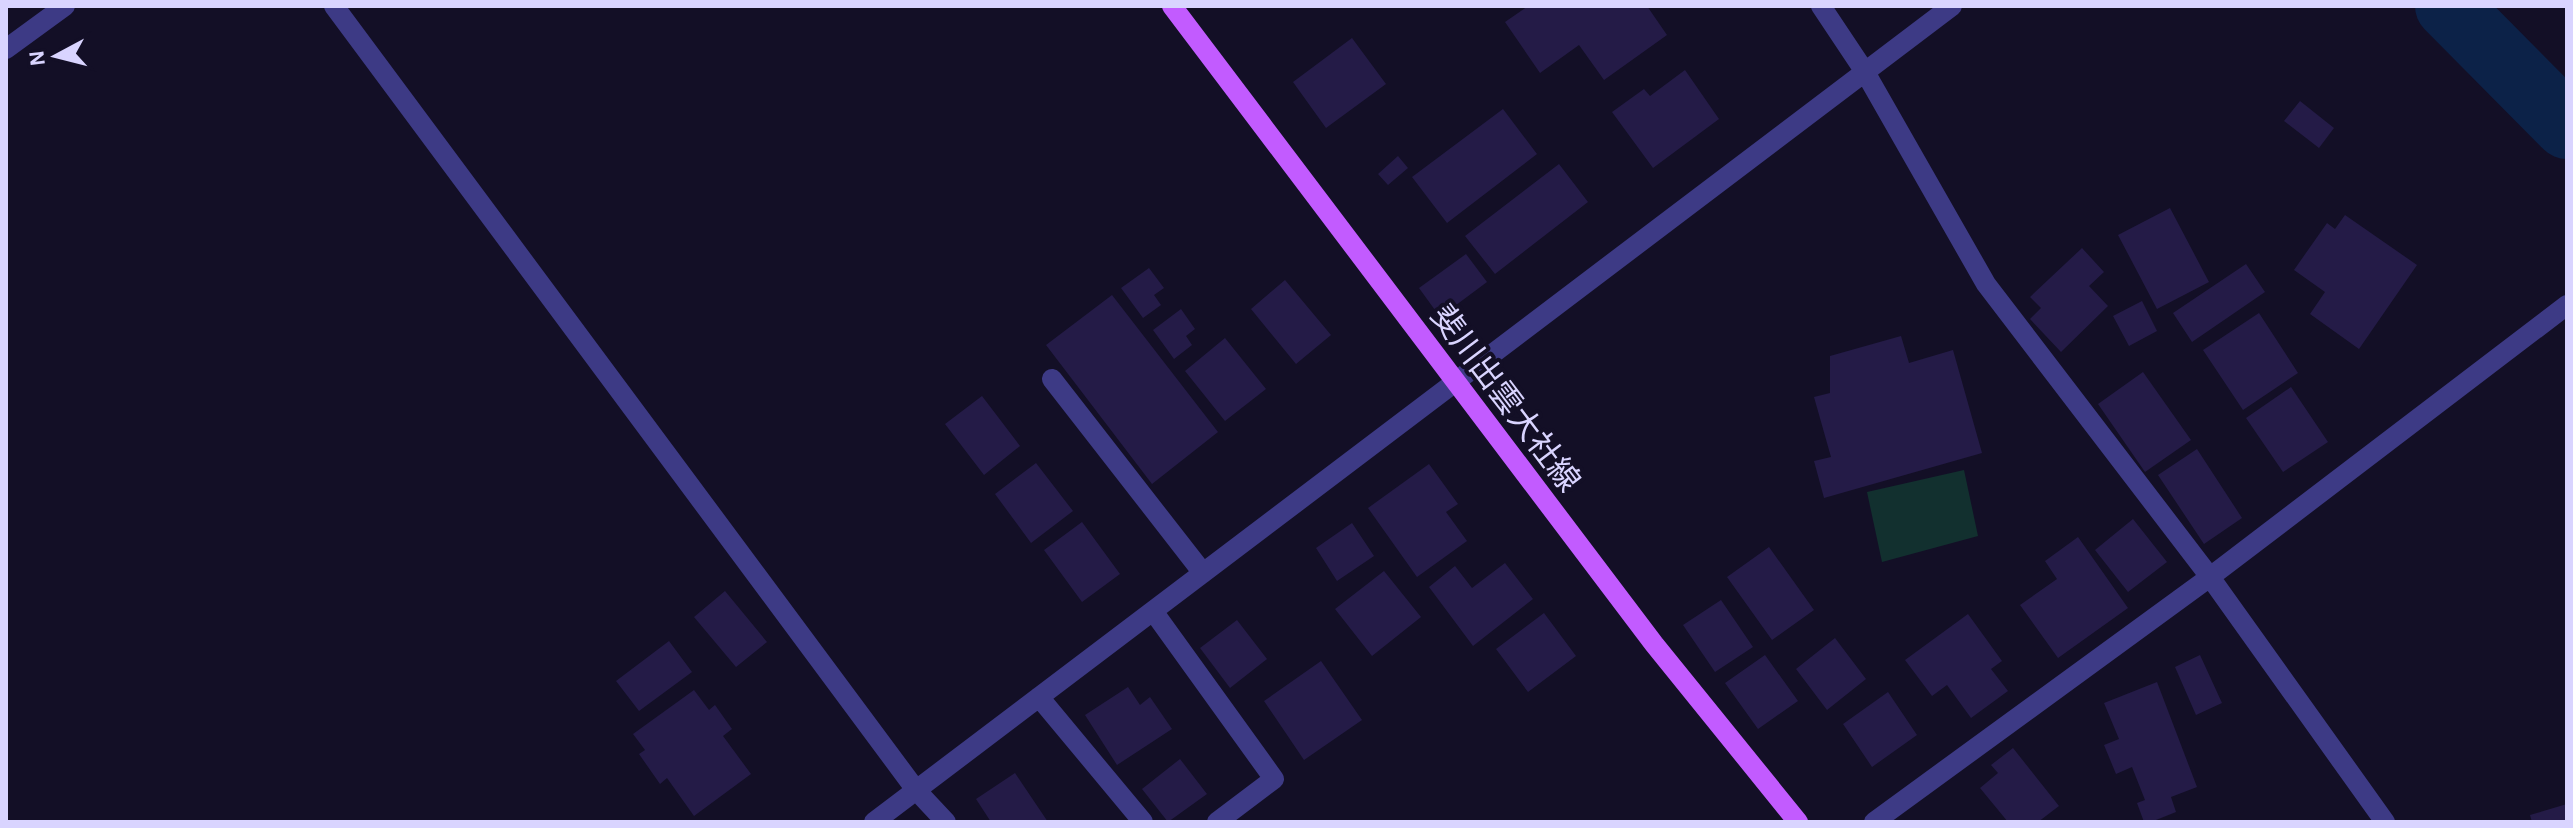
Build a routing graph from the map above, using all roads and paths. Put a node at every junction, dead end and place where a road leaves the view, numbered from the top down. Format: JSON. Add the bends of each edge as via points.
{"nodes":[{"id":1,"x":65,"y":6,"type":"edge"},
{"id":2,"x":334,"y":6,"type":"edge"},
{"id":3,"x":1172,"y":6,"type":"edge"},
{"id":4,"x":1821,"y":6,"type":"edge"},
{"id":5,"x":1952,"y":6,"type":"edge"},
{"id":6,"x":6,"y":49,"type":"edge"},
{"id":7,"x":1865,"y":72,"type":"junction"},
{"id":8,"x":2567,"y":305,"type":"edge"},
{"id":9,"x":1052,"y":379,"type":"dead end"},
{"id":10,"x":1456,"y":381,"type":"junction"},
{"id":11,"x":1203,"y":573,"type":"junction"},
{"id":12,"x":2210,"y":577,"type":"junction"},
{"id":13,"x":1153,"y":611,"type":"junction"},
{"id":14,"x":1039,"y":697,"type":"junction"},
{"id":15,"x":916,"y":790,"type":"junction"},
{"id":16,"x":874,"y":822,"type":"edge"},
{"id":17,"x":946,"y":822,"type":"edge"},
{"id":18,"x":1143,"y":822,"type":"edge"},
{"id":19,"x":1217,"y":822,"type":"edge"},
{"id":20,"x":1798,"y":822,"type":"edge"},
{"id":21,"x":1874,"y":822,"type":"edge"},
{"id":22,"x":2385,"y":822,"type":"edge"}],
"edges":[{"from":1,"to":6,"type":"street"},
{"from":2,"to":15,"type":"street"},
{"from":3,"to":10,"type":"main road","name":"斐川出雲大社線"},
{"from":4,"to":7,"type":"street"},
{"from":5,"to":7,"type":"street"},
{"from":7,"to":10,"type":"street"},
{"from":7,"to":12,"type":"street","via":[[1986,284]]},
{"from":8,"to":12,"type":"street"},
{"from":9,"to":11,"type":"street"},
{"from":10,"to":11,"type":"street"},
{"from":10,"to":20,"type":"main road","name":"斐川出雲大社線","via":[[1654,644]]},
{"from":11,"to":13,"type":"street"},
{"from":12,"to":21,"type":"street"},
{"from":12,"to":22,"type":"street"},
{"from":13,"to":14,"type":"street"},
{"from":13,"to":19,"type":"street","via":[[1274,779]]},
{"from":14,"to":15,"type":"street"},
{"from":14,"to":18,"type":"street"},
{"from":15,"to":16,"type":"street"},
{"from":15,"to":17,"type":"street"}]}
